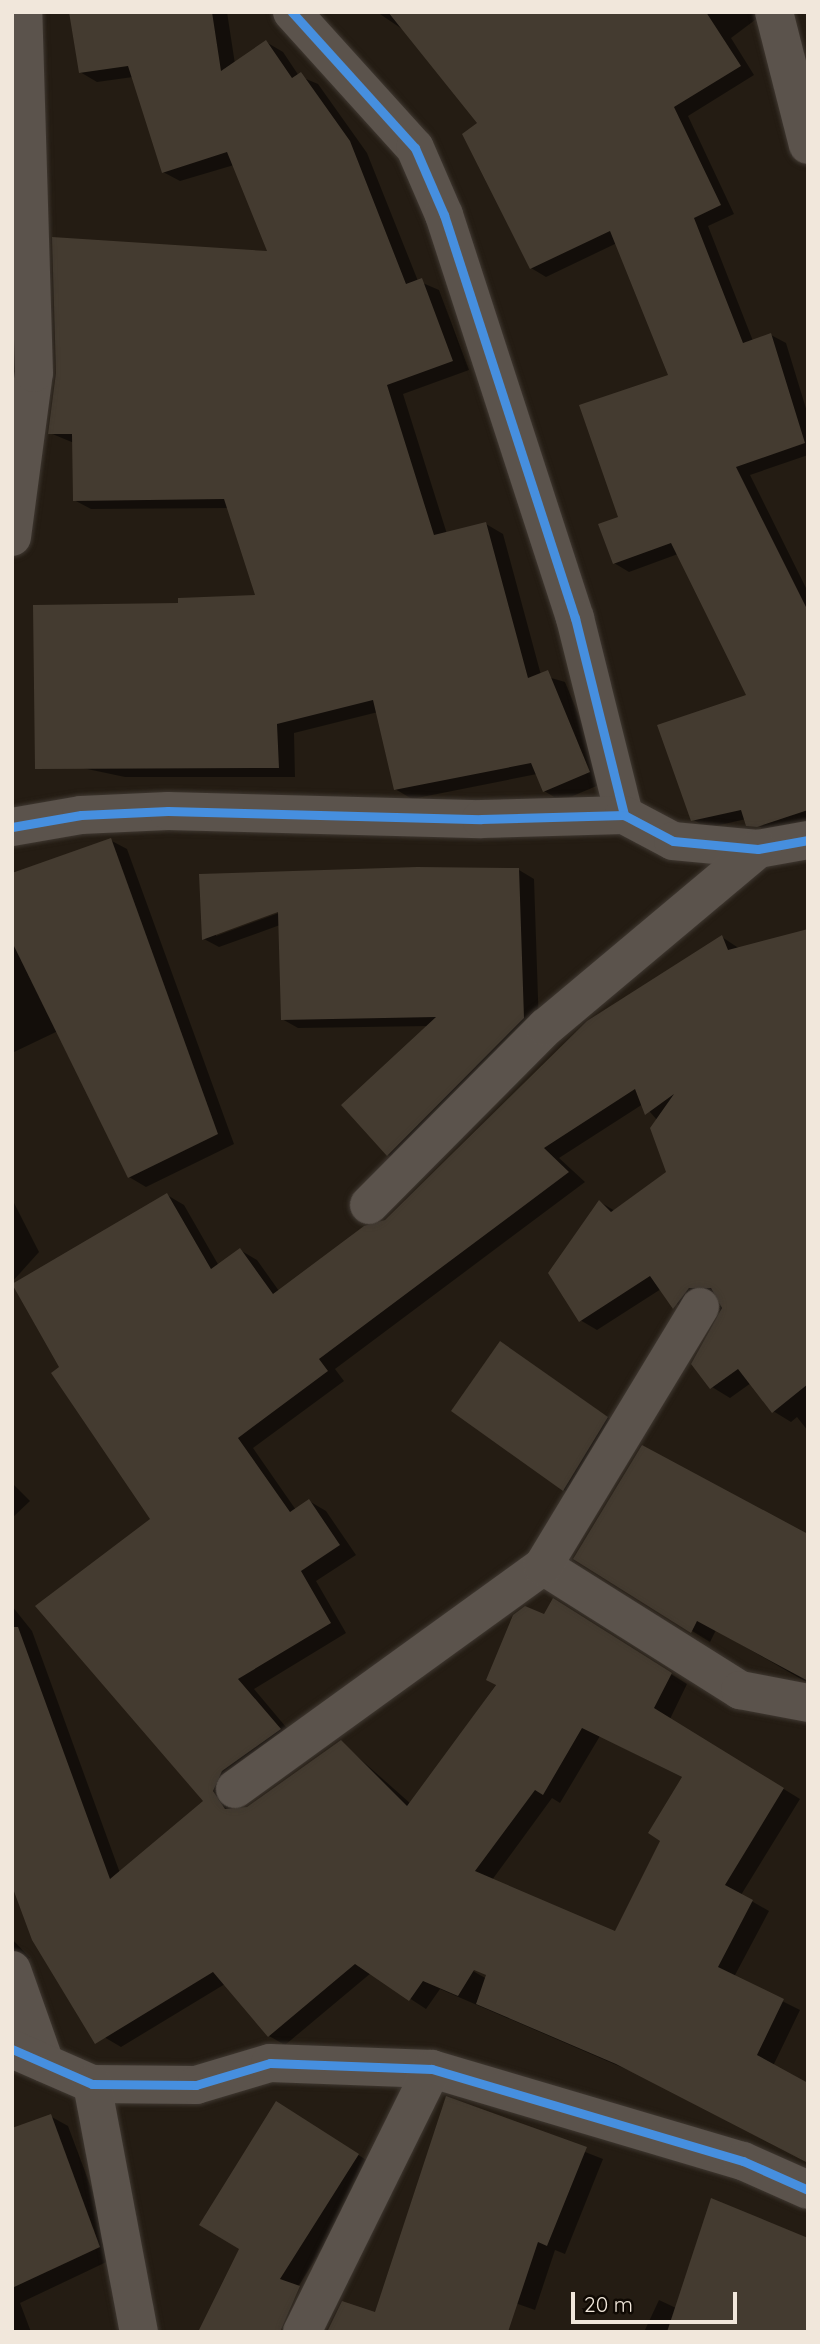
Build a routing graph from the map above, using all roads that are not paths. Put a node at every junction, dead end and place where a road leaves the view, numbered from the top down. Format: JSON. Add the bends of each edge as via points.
{"nodes":[{"id":1,"x":23,"y":12,"type":"edge"},
{"id":2,"x":292,"y":12,"type":"edge"},
{"id":3,"x":774,"y":12,"type":"edge"},
{"id":4,"x":808,"y":145,"type":"edge"},
{"id":5,"x":12,"y":537,"type":"edge"},
{"id":6,"x":624,"y":815,"type":"junction"},
{"id":7,"x":12,"y":827,"type":"edge"},
{"id":8,"x":808,"y":840,"type":"edge"},
{"id":9,"x":758,"y":849,"type":"junction"},
{"id":10,"x":369,"y":1205,"type":"dead end"},
{"id":11,"x":700,"y":1307,"type":"dead end"},
{"id":12,"x":543,"y":1566,"type":"junction"},
{"id":13,"x":808,"y":1703,"type":"edge"},
{"id":14,"x":235,"y":1789,"type":"dead end"},
{"id":15,"x":12,"y":1970,"type":"edge"},
{"id":16,"x":29,"y":2056,"type":"edge"},
{"id":17,"x":432,"y":2069,"type":"junction"},
{"id":18,"x":92,"y":2084,"type":"junction"},
{"id":19,"x":808,"y":2190,"type":"edge"},
{"id":20,"x":139,"y":2332,"type":"edge"},
{"id":21,"x":302,"y":2332,"type":"edge"}],
"edges":[{"from":1,"to":5,"type":"street","via":[[34,373]]},
{"from":2,"to":6,"type":"street","via":[[415,148],[444,215],[575,618]]},
{"from":3,"to":4,"type":"street"},
{"from":6,"to":7,"type":"street","via":[[481,819],[169,811],[82,815]]},
{"from":6,"to":9,"type":"street","via":[[673,841]]},
{"from":8,"to":9,"type":"street"},
{"from":9,"to":10,"type":"street","via":[[546,1027]]},
{"from":11,"to":12,"type":"street"},
{"from":12,"to":13,"type":"street","via":[[740,1690]]},
{"from":12,"to":14,"type":"street"},
{"from":15,"to":16,"type":"street"},
{"from":16,"to":18,"type":"street"},
{"from":17,"to":18,"type":"street","via":[[270,2063],[196,2085]]},
{"from":17,"to":19,"type":"street","via":[[743,2161]]},
{"from":17,"to":21,"type":"street"},
{"from":18,"to":20,"type":"street"}]}
